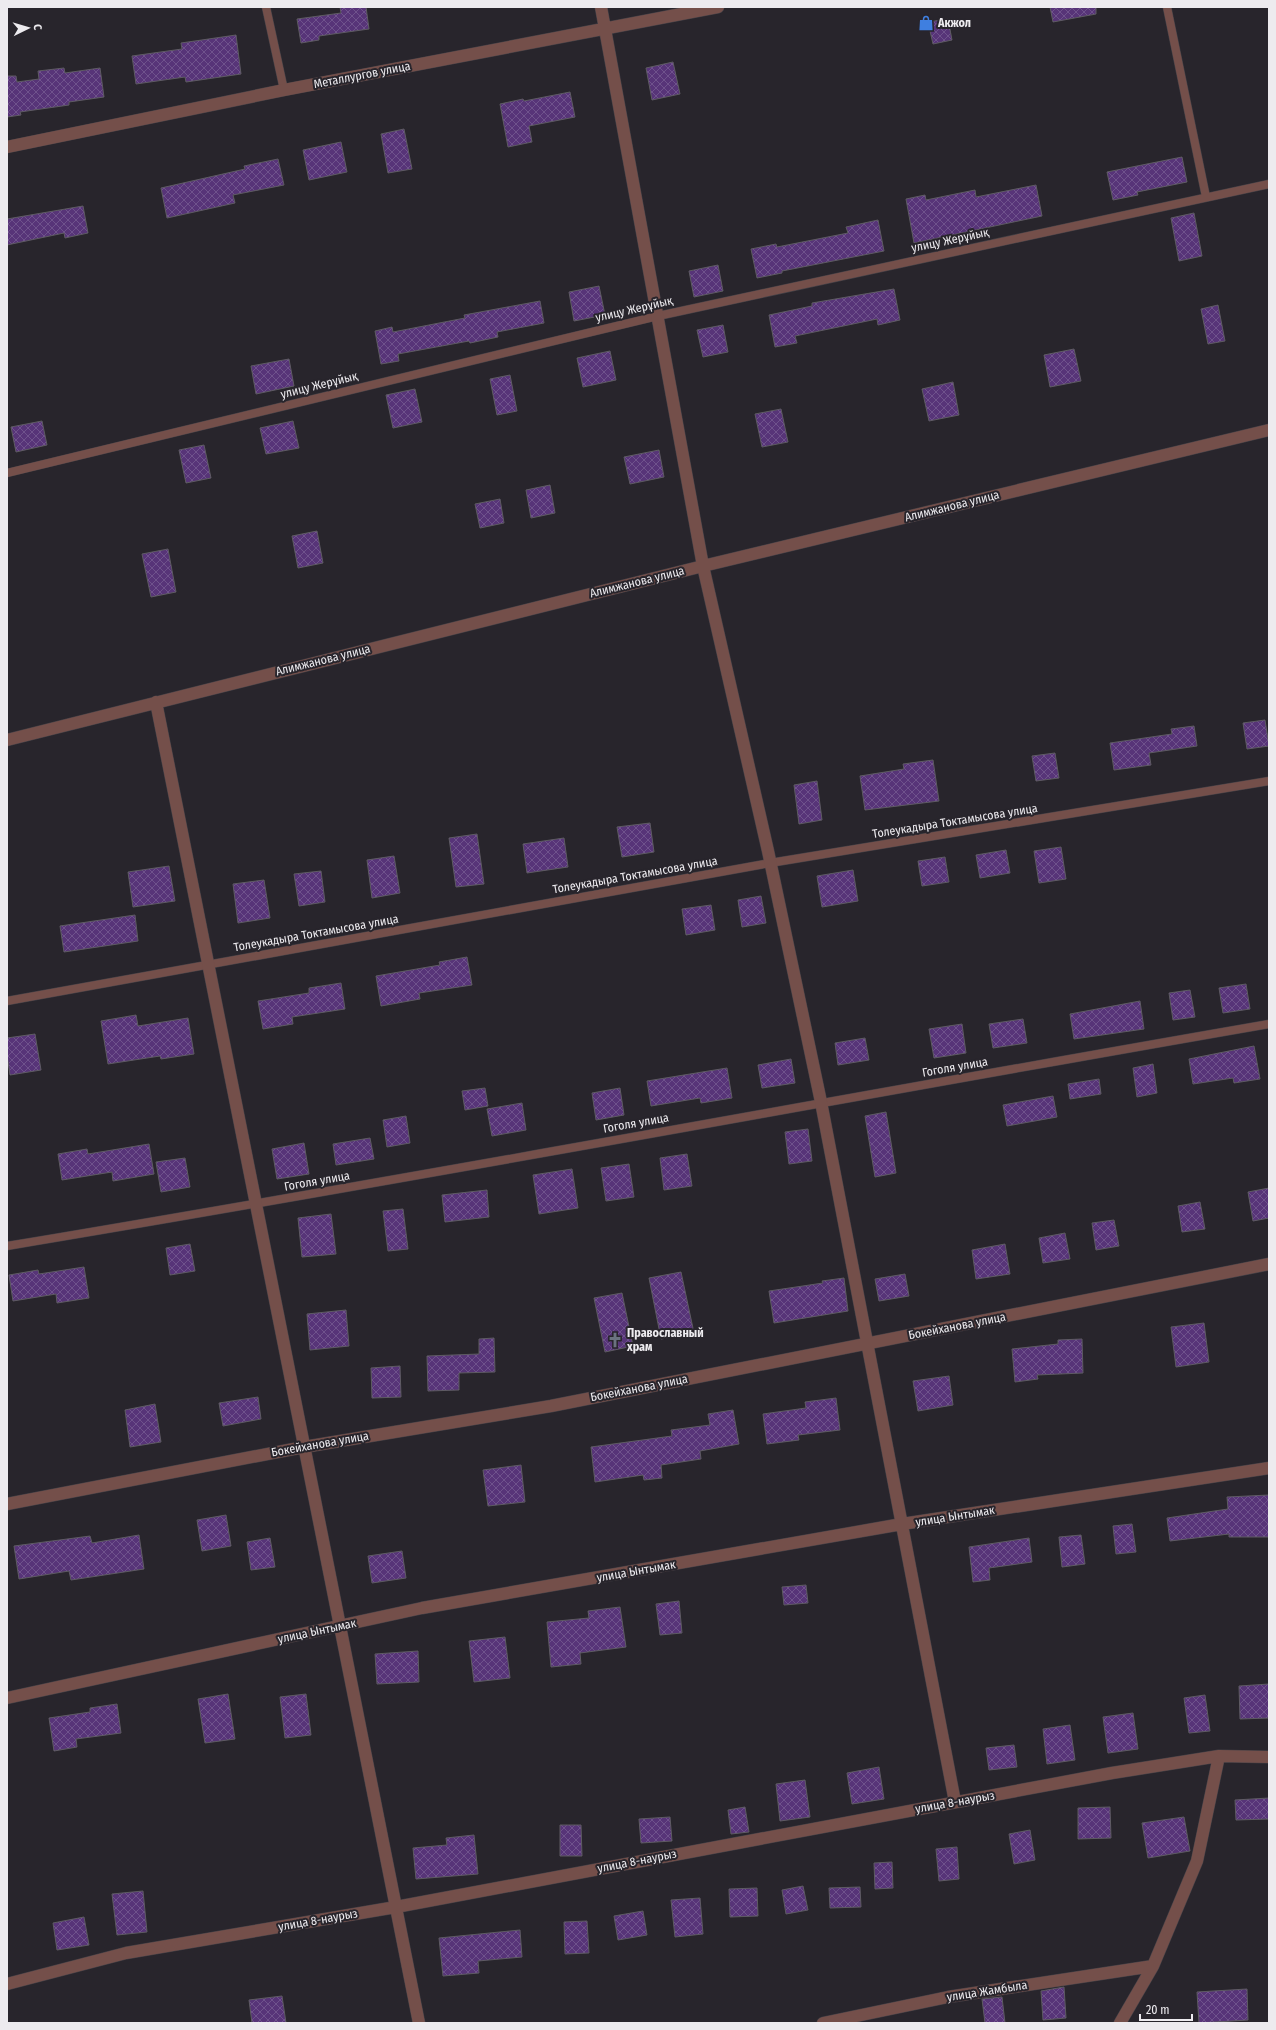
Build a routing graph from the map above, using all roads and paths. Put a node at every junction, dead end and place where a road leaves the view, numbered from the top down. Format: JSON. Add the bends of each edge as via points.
{"nodes":[{"id":1,"x":266,"y":7,"type":"edge"},
{"id":2,"x":601,"y":7,"type":"edge"},
{"id":3,"x":718,"y":7,"type":"edge"},
{"id":4,"x":1168,"y":7,"type":"edge"},
{"id":5,"x":606,"y":30,"type":"junction"},
{"id":6,"x":284,"y":90,"type":"junction"},
{"id":7,"x":7,"y":147,"type":"edge"},
{"id":8,"x":1269,"y":184,"type":"edge"},
{"id":9,"x":1206,"y":198,"type":"junction"},
{"id":10,"x":658,"y":316,"type":"junction"},
{"id":11,"x":1269,"y":430,"type":"edge"},
{"id":12,"x":7,"y":473,"type":"edge"},
{"id":13,"x":703,"y":566,"type":"junction"},
{"id":14,"x":156,"y":702,"type":"junction"},
{"id":15,"x":7,"y":740,"type":"edge"},
{"id":16,"x":1269,"y":781,"type":"edge"},
{"id":17,"x":770,"y":863,"type":"junction"},
{"id":18,"x":208,"y":965,"type":"junction"},
{"id":19,"x":7,"y":1001,"type":"edge"},
{"id":20,"x":1269,"y":1024,"type":"edge"},
{"id":21,"x":821,"y":1102,"type":"junction"},
{"id":22,"x":256,"y":1204,"type":"junction"},
{"id":23,"x":7,"y":1246,"type":"edge"},
{"id":24,"x":1269,"y":1264,"type":"edge"},
{"id":25,"x":868,"y":1343,"type":"junction"},
{"id":26,"x":304,"y":1446,"type":"junction"},
{"id":27,"x":1269,"y":1468,"type":"edge"},
{"id":28,"x":7,"y":1504,"type":"edge"},
{"id":29,"x":902,"y":1524,"type":"junction"},
{"id":30,"x":340,"y":1626,"type":"junction"},
{"id":31,"x":7,"y":1698,"type":"edge"},
{"id":32,"x":1219,"y":1756,"type":"junction"},
{"id":33,"x":1269,"y":1756,"type":"edge"},
{"id":34,"x":955,"y":1802,"type":"junction"},
{"id":35,"x":396,"y":1907,"type":"junction"},
{"id":36,"x":1153,"y":1966,"type":"junction"},
{"id":37,"x":7,"y":1984,"type":"edge"},
{"id":38,"x":419,"y":2023,"type":"edge"},
{"id":39,"x":823,"y":2023,"type":"edge"},
{"id":40,"x":1120,"y":2023,"type":"edge"}],
"edges":[{"from":1,"to":6,"type":"lane"},
{"from":2,"to":5,"type":"street"},
{"from":3,"to":5,"type":"street","name":"Металлургов улица"},
{"from":4,"to":9,"type":"lane"},
{"from":5,"to":6,"type":"street","name":"Металлургов улица"},
{"from":5,"to":10,"type":"street"},
{"from":6,"to":7,"type":"street","name":"Металлургов улица"},
{"from":8,"to":9,"type":"lane","name":"улицу Жерұйық"},
{"from":9,"to":10,"type":"lane","name":"улицу Жерұйық"},
{"from":10,"to":12,"type":"lane","name":"улицу Жерұйық"},
{"from":10,"to":13,"type":"street"},
{"from":11,"to":13,"type":"street","name":"Алимжанова улица"},
{"from":13,"to":14,"type":"street","name":"Алимжанова улица"},
{"from":13,"to":17,"type":"street"},
{"from":14,"to":15,"type":"street","name":"Алимжанова улица"},
{"from":14,"to":18,"type":"street"},
{"from":16,"to":17,"type":"lane","name":"Толеукадыра Токтамысова улица"},
{"from":17,"to":18,"type":"lane","name":"Толеукадыра Токтамысова улица"},
{"from":17,"to":21,"type":"street"},
{"from":18,"to":19,"type":"lane","name":"Толеукадыра Токтамысова улица"},
{"from":18,"to":22,"type":"street"},
{"from":20,"to":21,"type":"lane","name":"Гоголя улица"},
{"from":21,"to":22,"type":"lane","name":"Гоголя улица"},
{"from":21,"to":25,"type":"street"},
{"from":22,"to":23,"type":"lane","name":"Гоголя улица"},
{"from":22,"to":26,"type":"street"},
{"from":24,"to":25,"type":"street","name":"Бокейханова улица"},
{"from":25,"to":26,"type":"street","name":"Бокейханова улица","via":[[551,1406]]},
{"from":25,"to":29,"type":"street"},
{"from":26,"to":28,"type":"street","name":"Бокейханова улица"},
{"from":26,"to":30,"type":"street"},
{"from":27,"to":29,"type":"street","name":"улица Ынтымак"},
{"from":29,"to":30,"type":"street","name":"улица Ынтымак","via":[[422,1608]]},
{"from":29,"to":34,"type":"street"},
{"from":30,"to":31,"type":"street","name":"улица Ынтымак"},
{"from":30,"to":35,"type":"street"},
{"from":32,"to":33,"type":"street","name":"улица 8-наурыз"},
{"from":32,"to":34,"type":"street","name":"улица 8-наурыз"},
{"from":32,"to":36,"type":"street","via":[[1197,1861]]},
{"from":34,"to":35,"type":"street","name":"улица 8-наурыз"},
{"from":35,"to":37,"type":"street","name":"улица 8-наурыз","via":[[126,1953]]},
{"from":35,"to":38,"type":"street"},
{"from":36,"to":39,"type":"street","name":"улица Жамбыла","via":[[948,1997]]},
{"from":36,"to":40,"type":"street"}]}
